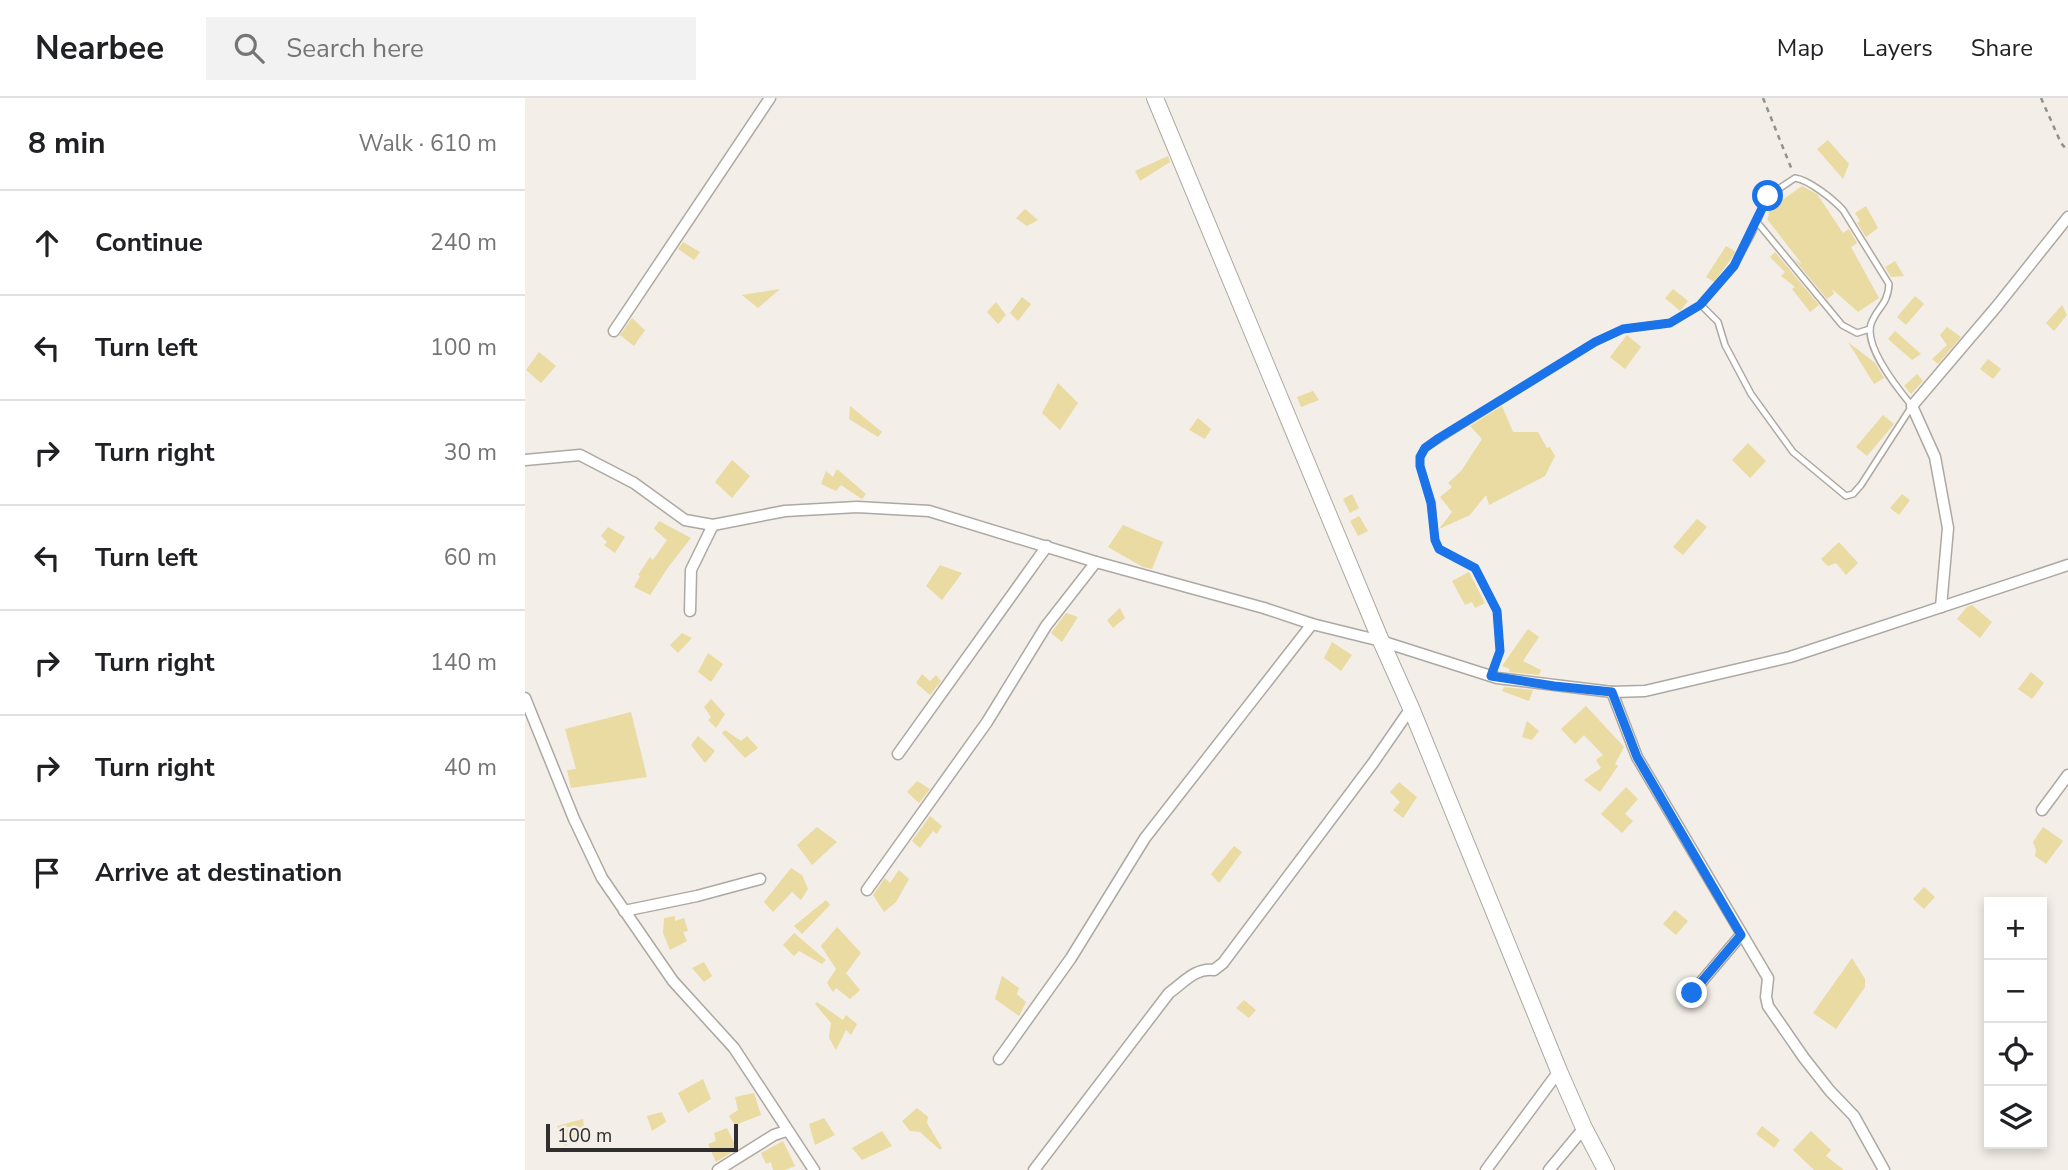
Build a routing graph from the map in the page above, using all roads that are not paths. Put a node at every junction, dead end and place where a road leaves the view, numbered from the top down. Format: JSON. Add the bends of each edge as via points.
{"nodes":[{"id":1,"x":770,"y":98,"type":"edge"},
{"id":2,"x":1155,"y":98,"type":"edge"},
{"id":3,"x":2068,"y":217,"type":"edge"},
{"id":4,"x":1756,"y":222,"type":"junction"},
{"id":5,"x":1700,"y":305,"type":"junction"},
{"id":6,"x":1870,"y":330,"type":"junction"},
{"id":7,"x":614,"y":331,"type":"dead end"},
{"id":8,"x":1912,"y":406,"type":"junction"},
{"id":9,"x":525,"y":460,"type":"edge"},
{"id":10,"x":713,"y":525,"type":"junction"},
{"id":11,"x":1047,"y":546,"type":"junction"},
{"id":12,"x":1096,"y":562,"type":"junction"},
{"id":13,"x":2068,"y":565,"type":"edge"},
{"id":14,"x":1941,"y":607,"type":"junction"},
{"id":15,"x":690,"y":611,"type":"dead end"},
{"id":16,"x":1312,"y":624,"type":"junction"},
{"id":17,"x":1381,"y":641,"type":"junction"},
{"id":18,"x":1491,"y":676,"type":"junction"},
{"id":19,"x":1612,"y":692,"type":"junction"},
{"id":20,"x":525,"y":698,"type":"edge"},
{"id":21,"x":1411,"y":708,"type":"junction"},
{"id":22,"x":898,"y":754,"type":"dead end"},
{"id":23,"x":2068,"y":775,"type":"edge"},
{"id":24,"x":2042,"y":810,"type":"dead end"},
{"id":25,"x":760,"y":879,"type":"dead end"},
{"id":26,"x":867,"y":890,"type":"dead end"},
{"id":27,"x":624,"y":911,"type":"junction"},
{"id":28,"x":1741,"y":935,"type":"junction"},
{"id":29,"x":1692,"y":993,"type":"dead end"},
{"id":30,"x":999,"y":1059,"type":"dead end"},
{"id":31,"x":1559,"y":1071,"type":"junction"},
{"id":32,"x":1584,"y":1128,"type":"junction"},
{"id":33,"x":786,"y":1131,"type":"junction"},
{"id":34,"x":718,"y":1170,"type":"edge"},
{"id":35,"x":814,"y":1170,"type":"edge"},
{"id":36,"x":1034,"y":1170,"type":"edge"},
{"id":37,"x":1486,"y":1170,"type":"edge"},
{"id":38,"x":1549,"y":1170,"type":"edge"},
{"id":39,"x":1606,"y":1170,"type":"edge"},
{"id":40,"x":1884,"y":1170,"type":"edge"}],
"edges":[{"from":1,"to":7,"type":"street"},
{"from":2,"to":17,"type":"main road"},
{"from":3,"to":8,"type":"street"},
{"from":4,"to":5,"type":"lane","via":[[1734,266]]},
{"from":4,"to":6,"type":"lane","via":[[1842,325],[1857,332]]},
{"from":4,"to":6,"type":"lane","via":[[1768,196],[1795,178],[1806,180],[1835,201],[1889,284],[1889,296]]},
{"from":5,"to":8,"type":"lane","via":[[1718,322],[1751,394],[1793,453],[1846,496],[1861,485]]},
{"from":5,"to":18,"type":"lane","via":[[1670,323],[1623,329],[1595,342],[1425,448],[1420,466],[1435,540],[1439,549],[1475,568],[1497,611],[1500,651]]},
{"from":6,"to":8,"type":"lane","via":[[1870,340],[1892,381]]},
{"from":8,"to":14,"type":"street","via":[[1934,457],[1948,528]]},
{"from":9,"to":10,"type":"street","via":[[580,456],[634,483],[685,520]]},
{"from":10,"to":11,"type":"street","via":[[785,511],[856,507],[929,511]]},
{"from":10,"to":15,"type":"street","via":[[691,570]]},
{"from":11,"to":12,"type":"street"},
{"from":11,"to":22,"type":"street"},
{"from":12,"to":16,"type":"street"},
{"from":12,"to":26,"type":"street","via":[[1046,626],[987,722]]},
{"from":13,"to":14,"type":"street"},
{"from":14,"to":19,"type":"street","via":[[1790,657],[1645,691]]},
{"from":16,"to":17,"type":"street"},
{"from":16,"to":30,"type":"street","via":[[1145,838],[1071,958]]},
{"from":17,"to":18,"type":"street"},
{"from":17,"to":21,"type":"main road"},
{"from":18,"to":19,"type":"street"},
{"from":19,"to":28,"type":"street","via":[[1637,757]]},
{"from":20,"to":27,"type":"street","via":[[574,819]]},
{"from":21,"to":31,"type":"main road"},
{"from":21,"to":36,"type":"street","via":[[1223,963],[1214,970],[1197,971],[1169,993]]},
{"from":23,"to":24,"type":"street"},
{"from":25,"to":27,"type":"street"},
{"from":27,"to":33,"type":"street","via":[[673,981],[733,1048]]},
{"from":28,"to":29,"type":"street"},
{"from":28,"to":40,"type":"street","via":[[1768,978],[1768,1006],[1804,1058],[1854,1116]]},
{"from":31,"to":32,"type":"main road"},
{"from":31,"to":37,"type":"street"},
{"from":32,"to":38,"type":"street"},
{"from":32,"to":39,"type":"main road"},
{"from":33,"to":34,"type":"street"},
{"from":33,"to":35,"type":"street"}]}
